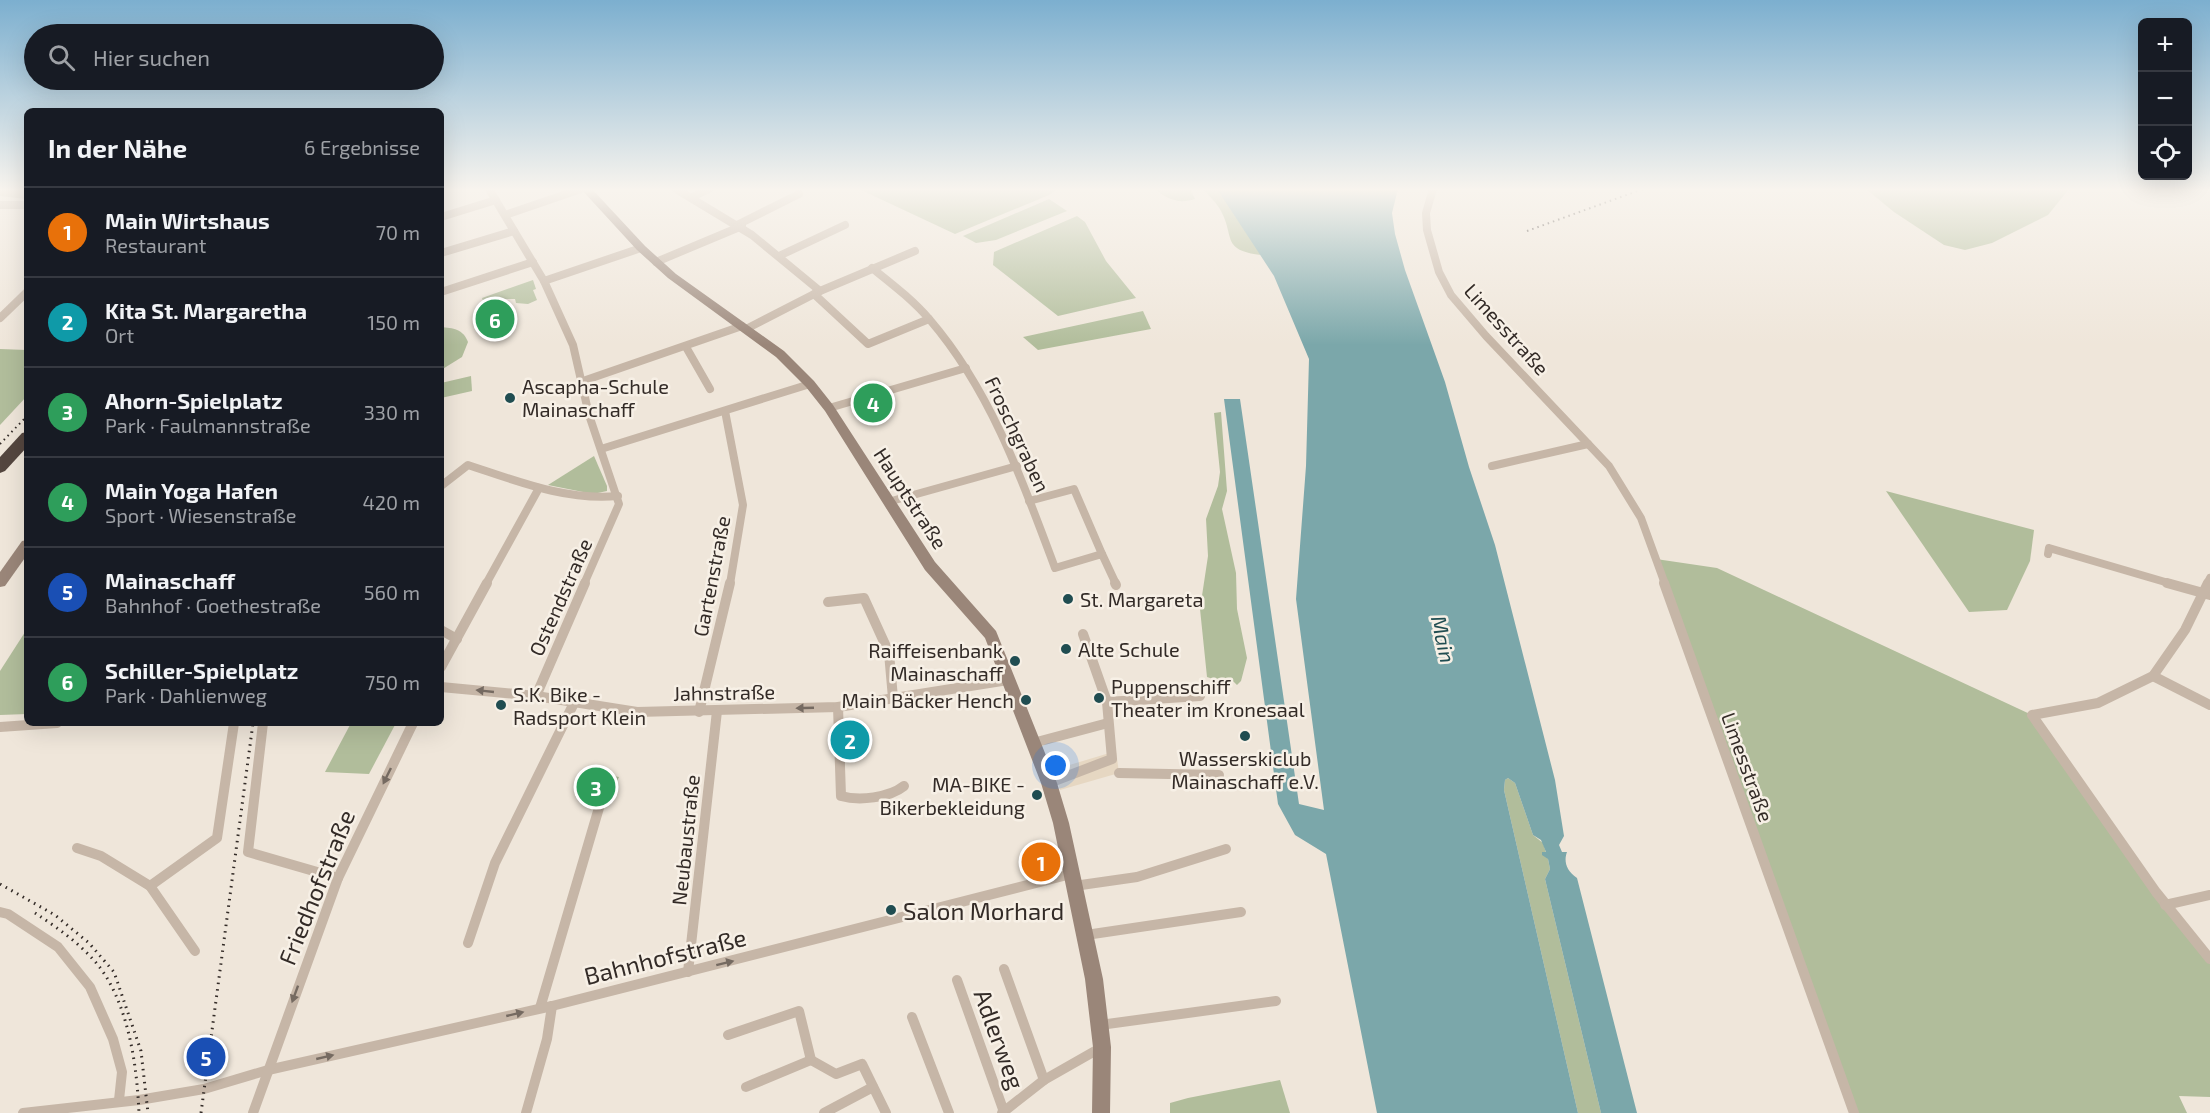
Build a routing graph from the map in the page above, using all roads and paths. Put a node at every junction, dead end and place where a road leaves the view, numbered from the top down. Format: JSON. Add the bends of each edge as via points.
{"nodes":[{"id":1,"x":481,"y":241,"type":"edge"},
{"id":2,"x":520,"y":241,"type":"edge"},
{"id":3,"x":634,"y":241,"type":"edge"},
{"id":4,"x":704,"y":241,"type":"edge"},
{"id":5,"x":762,"y":241,"type":"edge"},
{"id":6,"x":811,"y":241,"type":"edge"},
{"id":7,"x":1429,"y":241,"type":"edge"},
{"id":8,"x":641,"y":248,"type":"junction"},
{"id":9,"x":915,"y":251,"type":"dead end"},
{"id":10,"x":444,"y":252,"type":"edge"},
{"id":11,"x":781,"y":255,"type":"junction"},
{"id":12,"x":533,"y":262,"type":"junction"},
{"id":13,"x":656,"y":262,"type":"junction"},
{"id":14,"x":872,"y":268,"type":"junction"},
{"id":15,"x":544,"y":281,"type":"junction"},
{"id":16,"x":444,"y":291,"type":"edge"},
{"id":17,"x":817,"y":292,"type":"junction"},
{"id":18,"x":24,"y":295,"type":"edge"},
{"id":19,"x":0,"y":318,"type":"edge"},
{"id":20,"x":929,"y":319,"type":"junction"},
{"id":21,"x":744,"y":328,"type":"junction"},
{"id":22,"x":686,"y":347,"type":"junction"},
{"id":23,"x":966,"y":368,"type":"junction"},
{"id":24,"x":583,"y":381,"type":"junction"},
{"id":25,"x":810,"y":384,"type":"junction"},
{"id":26,"x":710,"y":389,"type":"dead end"},
{"id":27,"x":829,"y":408,"type":"junction"},
{"id":28,"x":725,"y":411,"type":"junction"},
{"id":29,"x":24,"y":440,"type":"edge"},
{"id":30,"x":1588,"y":444,"type":"junction"},
{"id":31,"x":601,"y":449,"type":"junction"},
{"id":32,"x":24,"y":453,"type":"edge"},
{"id":33,"x":1017,"y":466,"type":"junction"},
{"id":34,"x":1492,"y":466,"type":"dead end"},
{"id":35,"x":0,"y":467,"type":"edge"},
{"id":36,"x":0,"y":480,"type":"edge"},
{"id":37,"x":444,"y":484,"type":"edge"},
{"id":38,"x":539,"y":488,"type":"junction"},
{"id":39,"x":618,"y":496,"type":"junction"},
{"id":40,"x":1029,"y":501,"type":"junction"},
{"id":41,"x":888,"y":502,"type":"junction"},
{"id":42,"x":24,"y":549,"type":"edge"},
{"id":43,"x":1102,"y":554,"type":"junction"},
{"id":44,"x":2048,"y":554,"type":"dead end"},
{"id":45,"x":2210,"y":578,"type":"edge"},
{"id":46,"x":0,"y":582,"type":"edge"},
{"id":47,"x":1116,"y":585,"type":"dead end"},
{"id":48,"x":2207,"y":593,"type":"edge"},
{"id":49,"x":828,"y":602,"type":"dead end"},
{"id":50,"x":444,"y":632,"type":"edge"},
{"id":51,"x":1083,"y":634,"type":"dead end"},
{"id":52,"x":457,"y":639,"type":"junction"},
{"id":53,"x":444,"y":662,"type":"edge"},
{"id":54,"x":2153,"y":676,"type":"junction"},
{"id":55,"x":1008,"y":680,"type":"junction"},
{"id":56,"x":444,"y":687,"type":"edge"},
{"id":57,"x":536,"y":696,"type":"junction"},
{"id":58,"x":1200,"y":696,"type":"dead end"},
{"id":59,"x":893,"y":698,"type":"junction"},
{"id":60,"x":1107,"y":702,"type":"junction"},
{"id":61,"x":574,"y":703,"type":"junction"},
{"id":62,"x":2210,"y":705,"type":"edge"},
{"id":63,"x":838,"y":707,"type":"junction"},
{"id":64,"x":717,"y":711,"type":"junction"},
{"id":65,"x":699,"y":712,"type":"junction"},
{"id":66,"x":1108,"y":723,"type":"junction"},
{"id":67,"x":24,"y":726,"type":"edge"},
{"id":68,"x":234,"y":726,"type":"edge"},
{"id":69,"x":263,"y":726,"type":"edge"},
{"id":70,"x":412,"y":726,"type":"edge"},
{"id":71,"x":0,"y":728,"type":"edge"},
{"id":72,"x":1033,"y":742,"type":"junction"},
{"id":73,"x":1119,"y":773,"type":"dead end"},
{"id":74,"x":1219,"y":775,"type":"dead end"},
{"id":75,"x":1049,"y":783,"type":"junction"},
{"id":76,"x":904,"y":786,"type":"dead end"},
{"id":77,"x":601,"y":801,"type":"dead end"},
{"id":78,"x":77,"y":848,"type":"dead end"},
{"id":79,"x":1226,"y":849,"type":"dead end"},
{"id":80,"x":338,"y":878,"type":"junction"},
{"id":81,"x":1072,"y":880,"type":"junction"},
{"id":82,"x":150,"y":886,"type":"junction"},
{"id":83,"x":2210,"y":895,"type":"edge"},
{"id":84,"x":2165,"y":905,"type":"junction"},
{"id":85,"x":0,"y":912,"type":"edge"},
{"id":86,"x":1241,"y":912,"type":"dead end"},
{"id":87,"x":1086,"y":935,"type":"junction"},
{"id":88,"x":468,"y":943,"type":"dead end"},
{"id":89,"x":195,"y":951,"type":"dead end"},
{"id":90,"x":2210,"y":959,"type":"edge"},
{"id":91,"x":1004,"y":969,"type":"dead end"},
{"id":92,"x":688,"y":972,"type":"junction"},
{"id":93,"x":957,"y":980,"type":"dead end"},
{"id":94,"x":1276,"y":1001,"type":"dead end"},
{"id":95,"x":546,"y":1007,"type":"junction"},
{"id":96,"x":912,"y":1017,"type":"dead end"},
{"id":97,"x":1100,"y":1025,"type":"junction"},
{"id":98,"x":729,"y":1035,"type":"dead end"},
{"id":99,"x":1102,"y":1047,"type":"junction"},
{"id":100,"x":811,"y":1060,"type":"junction"},
{"id":101,"x":268,"y":1070,"type":"junction"},
{"id":102,"x":1044,"y":1080,"type":"junction"},
{"id":103,"x":746,"y":1087,"type":"dead end"},
{"id":104,"x":873,"y":1087,"type":"junction"},
{"id":105,"x":119,"y":1100,"type":"junction"},
{"id":106,"x":77,"y":1109,"type":"edge"},
{"id":107,"x":1003,"y":1112,"type":"edge"},
{"id":108,"x":23,"y":1113,"type":"edge"},
{"id":109,"x":253,"y":1113,"type":"edge"},
{"id":110,"x":526,"y":1113,"type":"edge"},
{"id":111,"x":824,"y":1113,"type":"edge"},
{"id":112,"x":886,"y":1113,"type":"edge"},
{"id":113,"x":949,"y":1113,"type":"edge"},
{"id":114,"x":1101,"y":1113,"type":"edge"},
{"id":115,"x":1854,"y":1113,"type":"edge"}],
"edges":[{"from":1,"to":10,"type":"street"},
{"from":2,"to":12,"type":"street"},
{"from":3,"to":8,"type":"street","name":"Hauptstraße"},
{"from":4,"to":13,"type":"street"},
{"from":5,"to":11,"type":"street"},
{"from":6,"to":11,"type":"street"},
{"from":7,"to":30,"type":"street","name":"Limesstraße","via":[[1444,284],[1467,316]]},
{"from":8,"to":13,"type":"street","name":"Hauptstraße"},
{"from":8,"to":15,"type":"street"},
{"from":9,"to":14,"type":"street"},
{"from":11,"to":17,"type":"street"},
{"from":12,"to":15,"type":"street"},
{"from":12,"to":16,"type":"street"},
{"from":13,"to":21,"type":"street","name":"Hauptstraße"},
{"from":14,"to":17,"type":"street"},
{"from":14,"to":20,"type":"street","name":"Froschgraben"},
{"from":15,"to":24,"type":"street","via":[[573,345]]},
{"from":17,"to":20,"type":"street","via":[[868,344]]},
{"from":17,"to":21,"type":"street"},
{"from":18,"to":19,"type":"street"},
{"from":20,"to":23,"type":"street","name":"Froschgraben"},
{"from":21,"to":22,"type":"street"},
{"from":21,"to":25,"type":"street","name":"Hauptstraße","via":[[780,354]]},
{"from":22,"to":24,"type":"street"},
{"from":22,"to":26,"type":"street"},
{"from":23,"to":27,"type":"street"},
{"from":23,"to":33,"type":"street","name":"Froschgraben"},
{"from":24,"to":31,"type":"street"},
{"from":25,"to":27,"type":"street","name":"Hauptstraße"},
{"from":25,"to":28,"type":"street"},
{"from":27,"to":41,"type":"street","name":"Hauptstraße"},
{"from":28,"to":31,"type":"street"},
{"from":28,"to":65,"type":"street","name":"Gartenstraße","via":[[743,505],[733,571]]},
{"from":29,"to":35,"type":"highway"},
{"from":30,"to":34,"type":"street"},
{"from":30,"to":115,"type":"street","name":"Limesstraße","via":[[1609,466],[1641,518]]},
{"from":31,"to":39,"type":"street"},
{"from":32,"to":36,"type":"highway"},
{"from":33,"to":40,"type":"street","name":"Froschgraben"},
{"from":33,"to":41,"type":"street"},
{"from":37,"to":38,"type":"street","via":[[468,465]]},
{"from":38,"to":39,"type":"street","via":[[594,498]]},
{"from":38,"to":52,"type":"street"},
{"from":39,"to":57,"type":"street","name":"Ostendstraße","via":[[617,512]]},
{"from":40,"to":43,"type":"street","via":[[1074,489]]},
{"from":40,"to":43,"type":"street","name":"Froschgraben","via":[[1054,567]]},
{"from":41,"to":55,"type":"street","name":"Hauptstraße","via":[[930,566],[991,635]]},
{"from":42,"to":46,"type":"street"},
{"from":43,"to":47,"type":"street"},
{"from":44,"to":48,"type":"street","via":[[2049,548]]},
{"from":45,"to":48,"type":"street"},
{"from":48,"to":54,"type":"street"},
{"from":49,"to":59,"type":"street","via":[[864,598],[889,653]]},
{"from":50,"to":52,"type":"street"},
{"from":51,"to":60,"type":"street"},
{"from":52,"to":53,"type":"street"},
{"from":54,"to":62,"type":"street"},
{"from":54,"to":84,"type":"street","via":[[2098,703],[2032,715]]},
{"from":55,"to":59,"type":"street","name":"Jahnstraße"},
{"from":55,"to":72,"type":"street","name":"Hauptstraße"},
{"from":57,"to":56,"type":"street","name":"Jahnstraße","one_way":true},
{"from":57,"to":61,"type":"street","name":"Jahnstraße"},
{"from":58,"to":60,"type":"street"},
{"from":59,"to":63,"type":"street","name":"Jahnstraße"},
{"from":60,"to":66,"type":"street"},
{"from":61,"to":65,"type":"street","name":"Jahnstraße","via":[[637,712]]},
{"from":61,"to":88,"type":"street","via":[[495,862]]},
{"from":63,"to":64,"type":"street","name":"Jahnstraße","one_way":true},
{"from":63,"to":76,"type":"street","via":[[842,796],[850,799],[897,792]]},
{"from":64,"to":65,"type":"street","name":"Jahnstraße"},
{"from":64,"to":92,"type":"street","name":"Neubaustraße"},
{"from":66,"to":72,"type":"street"},
{"from":66,"to":75,"type":"street","via":[[1112,759]]},
{"from":67,"to":71,"type":"street"},
{"from":68,"to":82,"type":"street","via":[[217,838]]},
{"from":69,"to":80,"type":"street","via":[[248,852]]},
{"from":70,"to":80,"type":"street","name":"Friedhofstraße","one_way":true},
{"from":72,"to":75,"type":"street","name":"Hauptstraße"},
{"from":73,"to":74,"type":"street"},
{"from":75,"to":81,"type":"street","name":"Hauptstraße"},
{"from":77,"to":95,"type":"street"},
{"from":78,"to":82,"type":"street","via":[[101,856]]},
{"from":79,"to":81,"type":"street","name":"Bahnhofstraße","via":[[1137,877]]},
{"from":80,"to":101,"type":"street","name":"Friedhofstraße","one_way":true},
{"from":81,"to":87,"type":"street","name":"Hauptstraße"},
{"from":92,"to":81,"type":"street","name":"Bahnhofstraße","one_way":true},
{"from":82,"to":89,"type":"street"},
{"from":83,"to":84,"type":"street"},
{"from":84,"to":90,"type":"street"},
{"from":85,"to":105,"type":"street","via":[[58,947],[90,987],[113,1039],[122,1072]]},
{"from":86,"to":87,"type":"street"},
{"from":87,"to":97,"type":"street","name":"Hauptstraße"},
{"from":91,"to":102,"type":"street"},
{"from":92,"to":95,"type":"street","name":"Bahnhofstraße"},
{"from":93,"to":107,"type":"street","name":"Adlerweg"},
{"from":94,"to":97,"type":"street"},
{"from":101,"to":95,"type":"street","name":"Bahnhofstraße","one_way":true},
{"from":95,"to":110,"type":"street","via":[[547,1039]]},
{"from":96,"to":113,"type":"street"},
{"from":97,"to":99,"type":"street","name":"Hauptstraße"},
{"from":98,"to":100,"type":"street","via":[[799,1011]]},
{"from":99,"to":102,"type":"street"},
{"from":99,"to":114,"type":"street","name":"Hauptstraße"},
{"from":100,"to":103,"type":"street"},
{"from":100,"to":104,"type":"street","via":[[836,1074],[862,1064]]},
{"from":101,"to":105,"type":"street","name":"Bahnhofstraße","via":[[198,1091]]},
{"from":101,"to":109,"type":"street","name":"Friedhofstraße"},
{"from":102,"to":107,"type":"street"},
{"from":104,"to":111,"type":"street"},
{"from":104,"to":112,"type":"street"},
{"from":105,"to":106,"type":"street","name":"Bahnhofstraße"},
{"from":106,"to":108,"type":"street","name":"Bahnhofstraße"}]}
